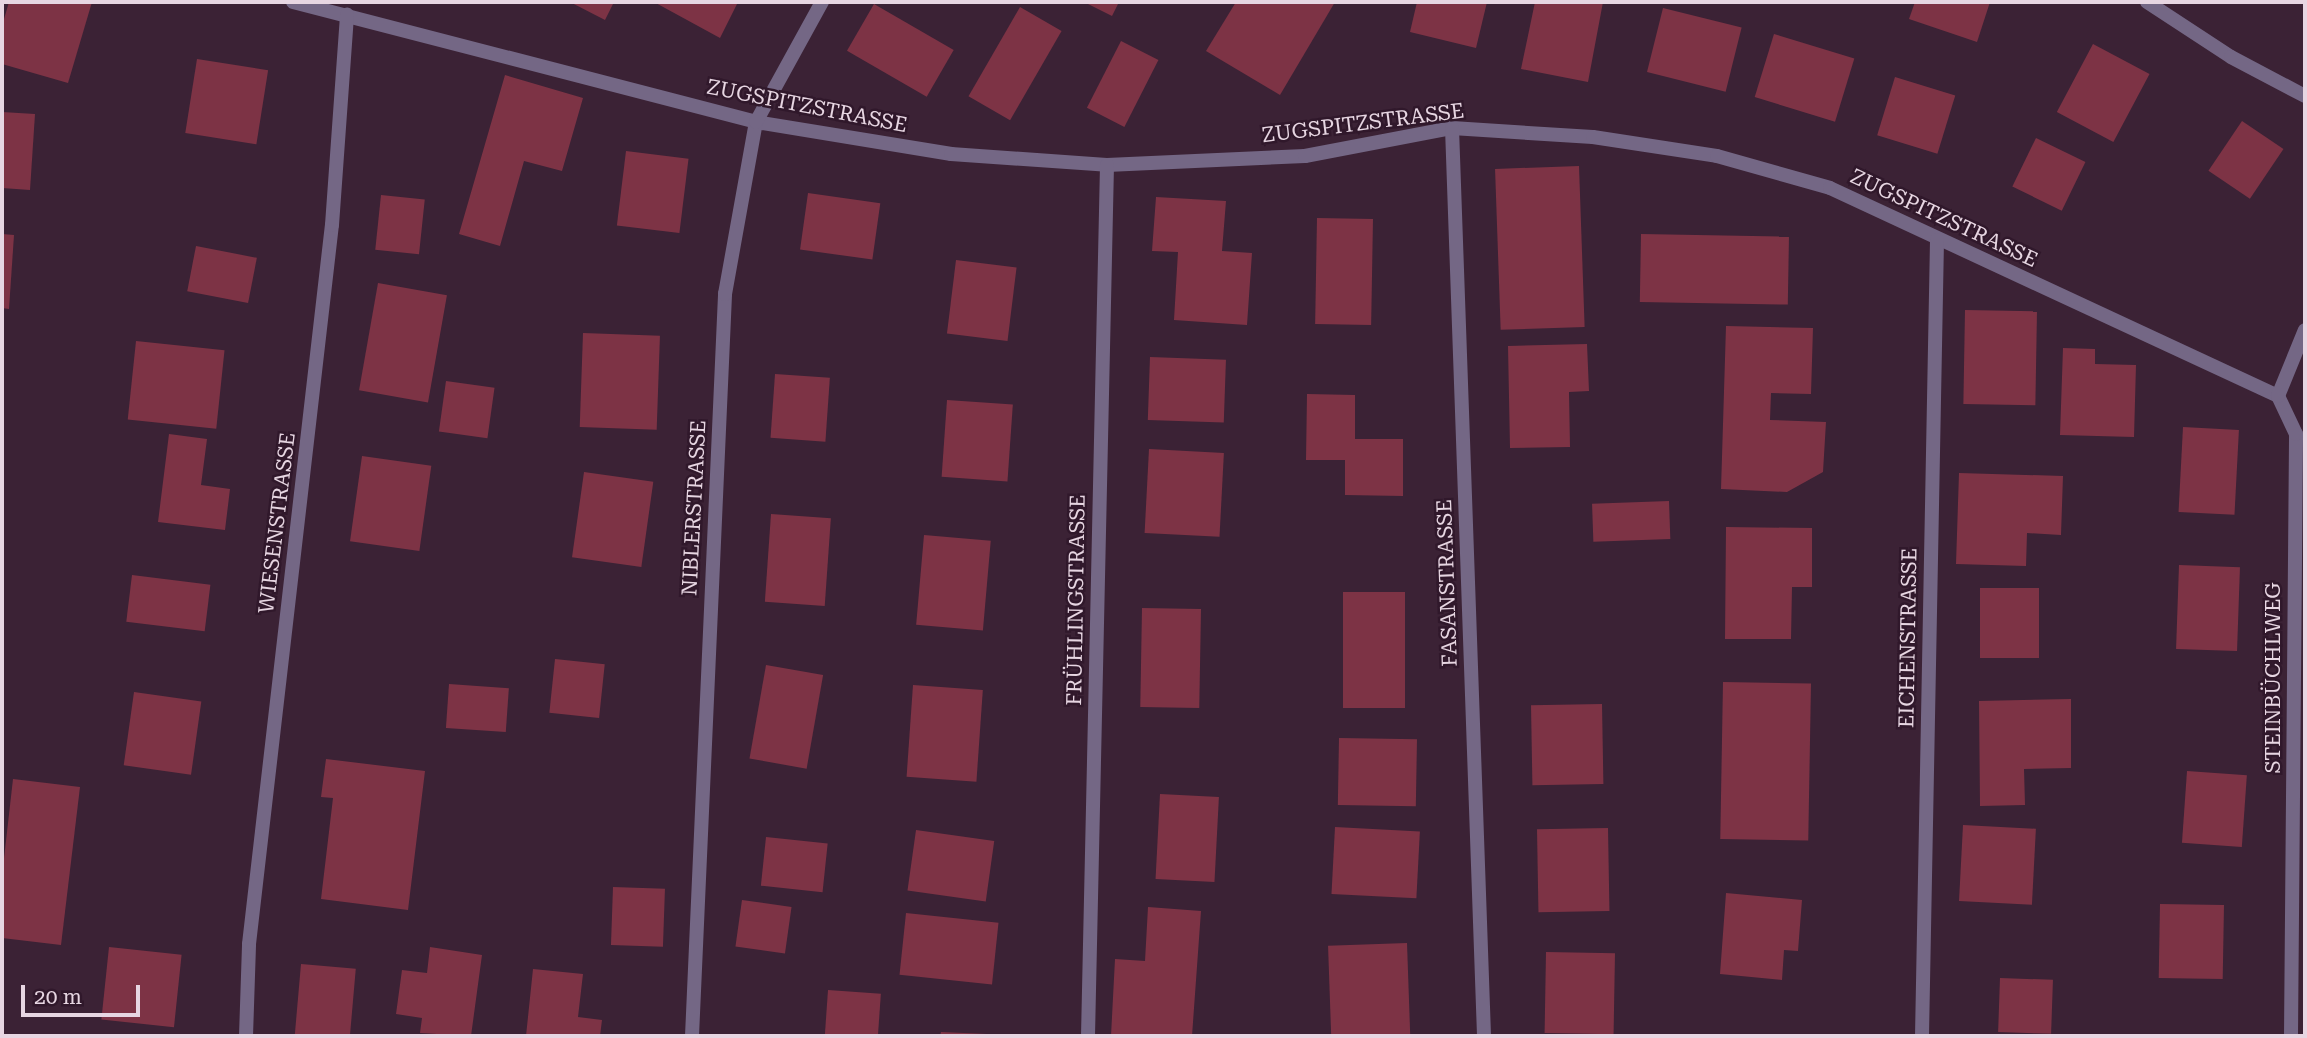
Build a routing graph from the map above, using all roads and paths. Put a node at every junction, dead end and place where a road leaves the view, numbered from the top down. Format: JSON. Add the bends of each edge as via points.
{"nodes":[{"id":1,"x":293,"y":2,"type":"edge"},
{"id":2,"x":822,"y":2,"type":"edge"},
{"id":3,"x":2147,"y":2,"type":"edge"},
{"id":4,"x":326,"y":6,"type":"edge"},
{"id":5,"x":348,"y":15,"type":"junction"},
{"id":6,"x":2305,"y":96,"type":"edge"},
{"id":7,"x":756,"y":122,"type":"junction"},
{"id":8,"x":1452,"y":128,"type":"junction"},
{"id":9,"x":1107,"y":165,"type":"junction"},
{"id":10,"x":1937,"y":240,"type":"junction"},
{"id":11,"x":2305,"y":330,"type":"edge"},
{"id":12,"x":2278,"y":396,"type":"junction"},
{"id":13,"x":246,"y":1036,"type":"edge"},
{"id":14,"x":692,"y":1036,"type":"edge"},
{"id":15,"x":1087,"y":1036,"type":"edge"},
{"id":16,"x":1485,"y":1036,"type":"edge"},
{"id":17,"x":1922,"y":1036,"type":"edge"},
{"id":18,"x":2291,"y":1036,"type":"edge"}],
"edges":[{"from":1,"to":4,"type":"street","name":"ZUGSPITZSTRASSE"},
{"from":2,"to":7,"type":"street","name":"NIBLERSTRASSE"},
{"from":3,"to":6,"type":"street","via":[[2231,57]]},
{"from":4,"to":5,"type":"street","name":"ZUGSPITZSTRASSE"},
{"from":5,"to":7,"type":"street","name":"ZUGSPITZSTRASSE"},
{"from":5,"to":13,"type":"street","name":"WIESENSTRASSE","via":[[332,225],[249,944]]},
{"from":7,"to":9,"type":"street","name":"ZUGSPITZSTRASSE","via":[[951,154]]},
{"from":7,"to":14,"type":"street","name":"NIBLERSTRASSE","via":[[725,294]]},
{"from":8,"to":9,"type":"street","name":"ZUGSPITZSTRASSE","via":[[1305,156]]},
{"from":8,"to":10,"type":"street","name":"ZUGSPITZSTRASSE","via":[[1593,137],[1717,156],[1830,188]]},
{"from":8,"to":16,"type":"street","name":"FASANSTRASSE"},
{"from":9,"to":15,"type":"street","name":"FRÜHLINGSTRASSE"},
{"from":10,"to":12,"type":"street","name":"ZUGSPITZSTRASSE"},
{"from":10,"to":17,"type":"street","name":"EICHENSTRASSE"},
{"from":11,"to":12,"type":"street"},
{"from":12,"to":18,"type":"street","name":"STEINBÜCHLWEG","via":[[2296,434]]}]}
